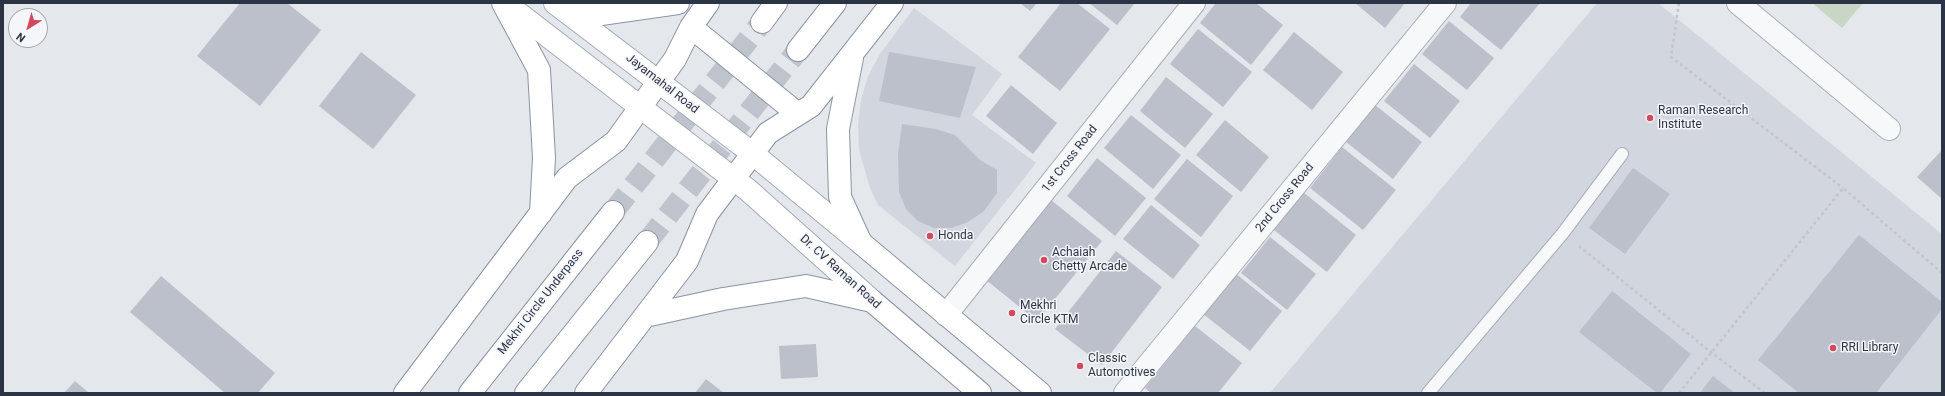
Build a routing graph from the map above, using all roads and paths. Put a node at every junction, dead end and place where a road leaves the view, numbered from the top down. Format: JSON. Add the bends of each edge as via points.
{"nodes":[{"id":1,"x":504,"y":3,"type":"edge"},
{"id":2,"x":557,"y":3,"type":"edge"},
{"id":3,"x":678,"y":3,"type":"edge"},
{"id":4,"x":708,"y":3,"type":"edge"},
{"id":5,"x":776,"y":3,"type":"edge"},
{"id":6,"x":835,"y":3,"type":"edge"},
{"id":7,"x":892,"y":3,"type":"edge"},
{"id":8,"x":1194,"y":3,"type":"edge"},
{"id":9,"x":1445,"y":3,"type":"edge"},
{"id":10,"x":1679,"y":3,"type":"edge"},
{"id":11,"x":1738,"y":3,"type":"edge"},
{"id":12,"x":1833,"y":3,"type":"edge"},
{"id":13,"x":1837,"y":3,"type":"edge"},
{"id":14,"x":762,"y":22,"type":"tunnel mouth"},
{"id":15,"x":691,"y":27,"type":"junction"},
{"id":16,"x":798,"y":50,"type":"tunnel mouth"},
{"id":17,"x":853,"y":52,"type":"junction"},
{"id":18,"x":659,"y":81,"type":"junction"},
{"id":19,"x":640,"y":107,"type":"junction"},
{"id":20,"x":798,"y":114,"type":"junction"},
{"id":21,"x":1889,"y":129,"type":"dead end"},
{"id":22,"x":1622,"y":154,"type":"dead end"},
{"id":23,"x":759,"y":160,"type":"junction"},
{"id":24,"x":733,"y":179,"type":"junction"},
{"id":25,"x":1843,"y":188,"type":"junction"},
{"id":26,"x":613,"y":212,"type":"tunnel mouth"},
{"id":27,"x":541,"y":213,"type":"junction"},
{"id":28,"x":1563,"y":233,"type":"junction"},
{"id":29,"x":647,"y":242,"type":"tunnel mouth"},
{"id":30,"x":861,"y":243,"type":"junction"},
{"id":31,"x":1942,"y":273,"type":"edge"},
{"id":32,"x":872,"y":302,"type":"junction"},
{"id":33,"x":946,"y":315,"type":"junction"},
{"id":34,"x":645,"y":316,"type":"junction"},
{"id":35,"x":1712,"y":353,"type":"junction"},
{"id":36,"x":405,"y":393,"type":"edge"},
{"id":37,"x":470,"y":393,"type":"edge"},
{"id":38,"x":526,"y":393,"type":"edge"},
{"id":39,"x":586,"y":393,"type":"edge"},
{"id":40,"x":980,"y":393,"type":"edge"},
{"id":41,"x":1040,"y":393,"type":"edge"},
{"id":42,"x":1125,"y":393,"type":"edge"},
{"id":43,"x":1428,"y":393,"type":"edge"},
{"id":44,"x":1679,"y":393,"type":"edge"},
{"id":45,"x":1765,"y":393,"type":"edge"}],
"edges":[{"from":1,"to":19,"type":"main road"},
{"from":1,"to":27,"type":"main road","via":[[539,70],[544,158]]},
{"from":2,"to":3,"type":"main road","via":[[601,14]]},
{"from":2,"to":18,"type":"main road","name":"Jayamahal Road"},
{"from":4,"to":15,"type":"main road"},
{"from":5,"to":14,"type":"main road"},
{"from":6,"to":16,"type":"main road"},
{"from":7,"to":17,"type":"main road"},
{"from":8,"to":33,"type":"street","name":"1st Cross Road"},
{"from":9,"to":42,"type":"street","name":"2nd Cross Road"},
{"from":10,"to":25,"type":"path","via":[[1671,57]]},
{"from":11,"to":21,"type":"street"},
{"from":12,"to":13,"type":"path"},
{"from":15,"to":18,"type":"main road","via":[[675,59]]},
{"from":15,"to":20,"type":"main road"},
{"from":17,"to":20,"type":"main road","via":[[812,106]]},
{"from":17,"to":30,"type":"main road","via":[[838,129],[840,196]]},
{"from":18,"to":19,"type":"main road"},
{"from":18,"to":23,"type":"main road","name":"Jayamahal Road"},
{"from":19,"to":24,"type":"main road","name":"Dr. CV Raman Road"},
{"from":19,"to":27,"type":"main road","via":[[616,141],[567,178]]},
{"from":20,"to":23,"type":"main road","via":[[768,133]]},
{"from":22,"to":28,"type":"lane"},
{"from":23,"to":24,"type":"main road"},
{"from":23,"to":30,"type":"main road"},
{"from":24,"to":32,"type":"main road","name":"Dr. CV Raman Road"},
{"from":24,"to":34,"type":"main road","via":[[707,214],[687,261]]},
{"from":25,"to":31,"type":"path"},
{"from":25,"to":35,"type":"path"},
{"from":26,"to":37,"type":"main road","name":"Mekhri Circle Underpass"},
{"from":27,"to":36,"type":"main road"},
{"from":28,"to":35,"type":"path"},
{"from":28,"to":43,"type":"lane"},
{"from":29,"to":38,"type":"main road"},
{"from":30,"to":33,"type":"main road"},
{"from":32,"to":34,"type":"main road","via":[[806,286],[723,299]]},
{"from":32,"to":40,"type":"main road","name":"Dr. CV Raman Road"},
{"from":33,"to":41,"type":"main road"},
{"from":34,"to":39,"type":"main road"},
{"from":35,"to":44,"type":"path"},
{"from":35,"to":45,"type":"path"}]}
